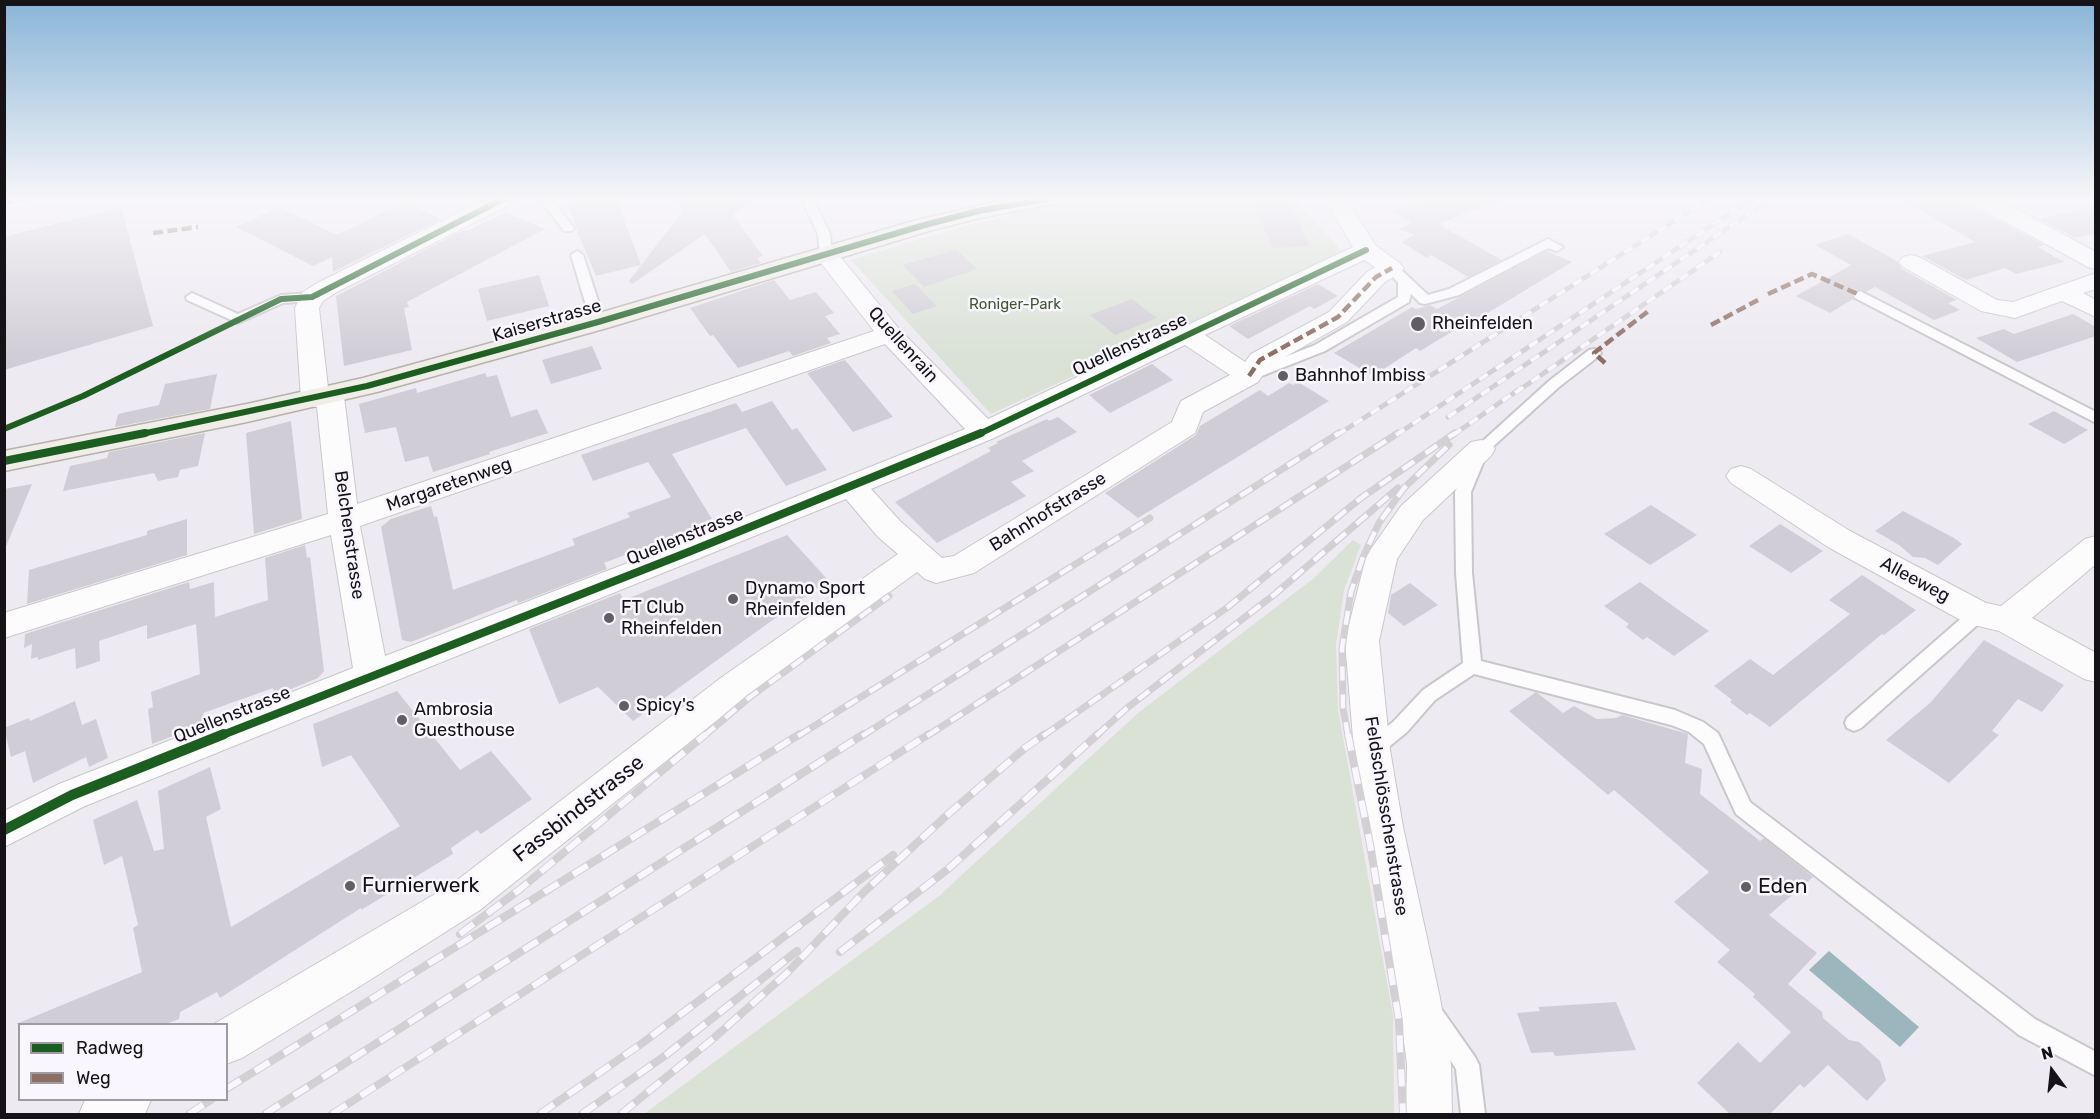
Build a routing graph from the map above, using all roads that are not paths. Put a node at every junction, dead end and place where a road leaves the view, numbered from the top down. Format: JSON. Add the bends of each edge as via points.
{"nodes":[{"id":1,"x":401,"y":250,"type":"edge"},
{"id":2,"x":826,"y":250,"type":"edge"},
{"id":3,"x":839,"y":250,"type":"edge"},
{"id":4,"x":1366,"y":250,"type":"joint"},
{"id":5,"x":1534,"y":250,"type":"edge"},
{"id":6,"x":2074,"y":250,"type":"edge"},
{"id":7,"x":826,"y":254,"type":"junction"},
{"id":8,"x":577,"y":255,"type":"dead end"},
{"id":9,"x":1911,"y":262,"type":"dead end"},
{"id":10,"x":2096,"y":262,"type":"edge"},
{"id":11,"x":1392,"y":268,"type":"junction"},
{"id":12,"x":2096,"y":280,"type":"edge"},
{"id":13,"x":2065,"y":293,"type":"junction"},
{"id":14,"x":1860,"y":296,"type":"dead end"},
{"id":15,"x":192,"y":297,"type":"dead end"},
{"id":16,"x":312,"y":297,"type":"junction"},
{"id":17,"x":2096,"y":310,"type":"edge"},
{"id":18,"x":598,"y":322,"type":"junction"},
{"id":19,"x":890,"y":334,"type":"junction"},
{"id":20,"x":1187,"y":335,"type":"junction"},
{"id":21,"x":1594,"y":353,"type":"dead end"},
{"id":22,"x":1249,"y":376,"type":"junction"},
{"id":23,"x":322,"y":397,"type":"junction"},
{"id":24,"x":2096,"y":418,"type":"edge"},
{"id":25,"x":984,"y":432,"type":"junction"},
{"id":26,"x":1481,"y":449,"type":"junction"},
{"id":27,"x":4,"y":461,"type":"edge"},
{"id":28,"x":1742,"y":476,"type":"dead end"},
{"id":29,"x":852,"y":487,"type":"junction"},
{"id":30,"x":344,"y":520,"type":"junction"},
{"id":31,"x":2096,"y":547,"type":"edge"},
{"id":32,"x":918,"y":556,"type":"junction"},
{"id":33,"x":1992,"y":617,"type":"junction"},
{"id":34,"x":4,"y":626,"type":"edge"},
{"id":35,"x":1472,"y":666,"type":"junction"},
{"id":36,"x":2096,"y":669,"type":"edge"},
{"id":37,"x":371,"y":675,"type":"junction"},
{"id":38,"x":1854,"y":723,"type":"dead end"},
{"id":39,"x":1372,"y":750,"type":"junction"},
{"id":40,"x":4,"y":830,"type":"edge"},
{"id":41,"x":1419,"y":998,"type":"junction"},
{"id":42,"x":228,"y":1041,"type":"edge"},
{"id":43,"x":2096,"y":1065,"type":"edge"},
{"id":44,"x":126,"y":1101,"type":"edge"},
{"id":45,"x":102,"y":1114,"type":"edge"},
{"id":46,"x":1429,"y":1114,"type":"edge"},
{"id":47,"x":1473,"y":1114,"type":"edge"}],
"edges":[{"from":1,"to":16,"type":"street"},
{"from":2,"to":7,"type":"lane"},
{"from":3,"to":7,"type":"main road","name":"Kaiserstrasse"},
{"from":4,"to":11,"type":"street"},
{"from":4,"to":20,"type":"street","name":"Quellenstrasse"},
{"from":5,"to":11,"type":"lane","via":[[1454,292],[1425,300]]},
{"from":6,"to":10,"type":"street"},
{"from":7,"to":18,"type":"main road","name":"Kaiserstrasse"},
{"from":7,"to":19,"type":"street","name":"Quellenrain"},
{"from":8,"to":18,"type":"lane"},
{"from":9,"to":13,"type":"street","via":[[1990,306],[2015,310]]},
{"from":11,"to":22,"type":"street","name":"Bahnhofstrasse","via":[[1376,277],[1338,318],[1260,360]]},
{"from":12,"to":13,"type":"street"},
{"from":13,"to":17,"type":"street"},
{"from":14,"to":24,"type":"lane"},
{"from":15,"to":16,"type":"lane","via":[[237,319],[281,299]]},
{"from":16,"to":23,"type":"street","name":"Belchenstrasse","via":[[307,308]]},
{"from":18,"to":23,"type":"main road","name":"Kaiserstrasse"},
{"from":19,"to":25,"type":"street","name":"Quellenrain"},
{"from":19,"to":30,"type":"street","name":"Margaretenweg"},
{"from":20,"to":22,"type":"street"},
{"from":20,"to":25,"type":"street","name":"Quellenstrasse"},
{"from":21,"to":26,"type":"lane"},
{"from":22,"to":32,"type":"street","name":"Bahnhofstrasse","via":[[1191,407],[1185,427],[963,565],[936,572]]},
{"from":23,"to":27,"type":"main road","name":"Kaiserstrasse"},
{"from":23,"to":30,"type":"street","name":"Belchenstrasse"},
{"from":25,"to":29,"type":"street","name":"Quellenstrasse"},
{"from":26,"to":35,"type":"lane","via":[[1463,492],[1464,573]]},
{"from":26,"to":39,"type":"street","name":"Feldschlösschenstrasse","via":[[1412,513],[1382,557],[1362,641]]},
{"from":28,"to":33,"type":"street","name":"Alleeweg","via":[[1839,539]]},
{"from":29,"to":32,"type":"street","name":"Bahnhofstrasse"},
{"from":29,"to":37,"type":"street","name":"Quellenstrasse"},
{"from":30,"to":34,"type":"street","name":"Margaretenweg"},
{"from":30,"to":37,"type":"street","name":"Belchenstrasse"},
{"from":31,"to":33,"type":"street"},
{"from":32,"to":42,"type":"street","name":"Fassbindstrasse","via":[[734,687],[466,897]]},
{"from":33,"to":36,"type":"street","name":"Alleeweg"},
{"from":33,"to":38,"type":"lane"},
{"from":35,"to":39,"type":"lane","via":[[1429,695],[1400,728]]},
{"from":35,"to":43,"type":"lane","via":[[1629,704],[1696,727],[1711,739],[1743,808],[2027,1027]]},
{"from":37,"to":40,"type":"street","name":"Quellenstrasse","via":[[72,795]]},
{"from":39,"to":41,"type":"street","name":"Feldschlösschenstrasse"},
{"from":41,"to":46,"type":"street","name":"Feldschlösschenstrasse","via":[[1429,1064]]},
{"from":41,"to":47,"type":"lane","via":[[1467,1065]]},
{"from":44,"to":45,"type":"street"}]}
